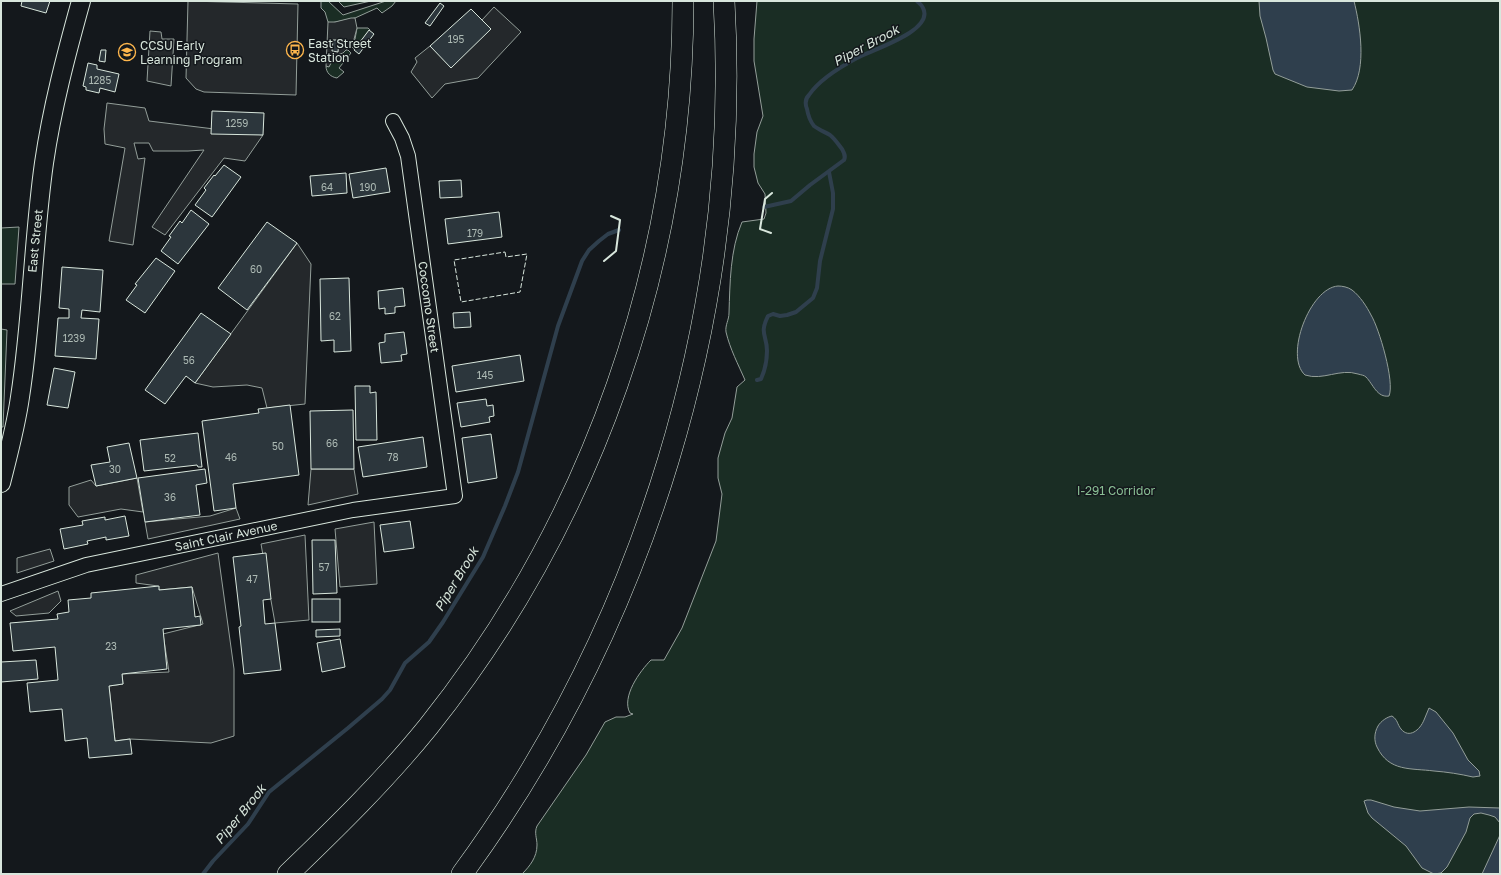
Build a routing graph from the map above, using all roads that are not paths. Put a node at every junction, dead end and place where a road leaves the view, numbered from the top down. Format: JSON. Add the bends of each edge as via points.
{"nodes":[{"id":1,"x":81,"y":1,"type":"edge"},
{"id":2,"x":683,"y":1,"type":"edge"},
{"id":3,"x":724,"y":1,"type":"edge"},
{"id":4,"x":393,"y":121,"type":"dead end"},
{"id":5,"x":1,"y":483,"type":"edge"},
{"id":6,"x":455,"y":496,"type":"joint"},
{"id":7,"x":1,"y":594,"type":"edge"},
{"id":8,"x":288,"y":874,"type":"edge"},
{"id":9,"x":462,"y":874,"type":"edge"}],
"edges":[{"from":1,"to":5,"type":"main road","name":"East Street","via":[[51,120],[38,217],[25,364],[15,427]]},
{"from":2,"to":8,"type":"highway","via":[[675,138],[654,258],[622,371],[577,487],[522,590],[489,644],[452,696],[388,774]]},
{"from":3,"to":9,"type":"highway","via":[[727,54],[726,115],[717,227],[702,326],[668,464],[635,558],[595,651],[524,782]]},
{"from":4,"to":6,"type":"street","name":"Coccomo Street","via":[[408,156]]},
{"from":6,"to":7,"type":"street","name":"Saint Clair Avenue","via":[[353,510],[86,565]]}]}
